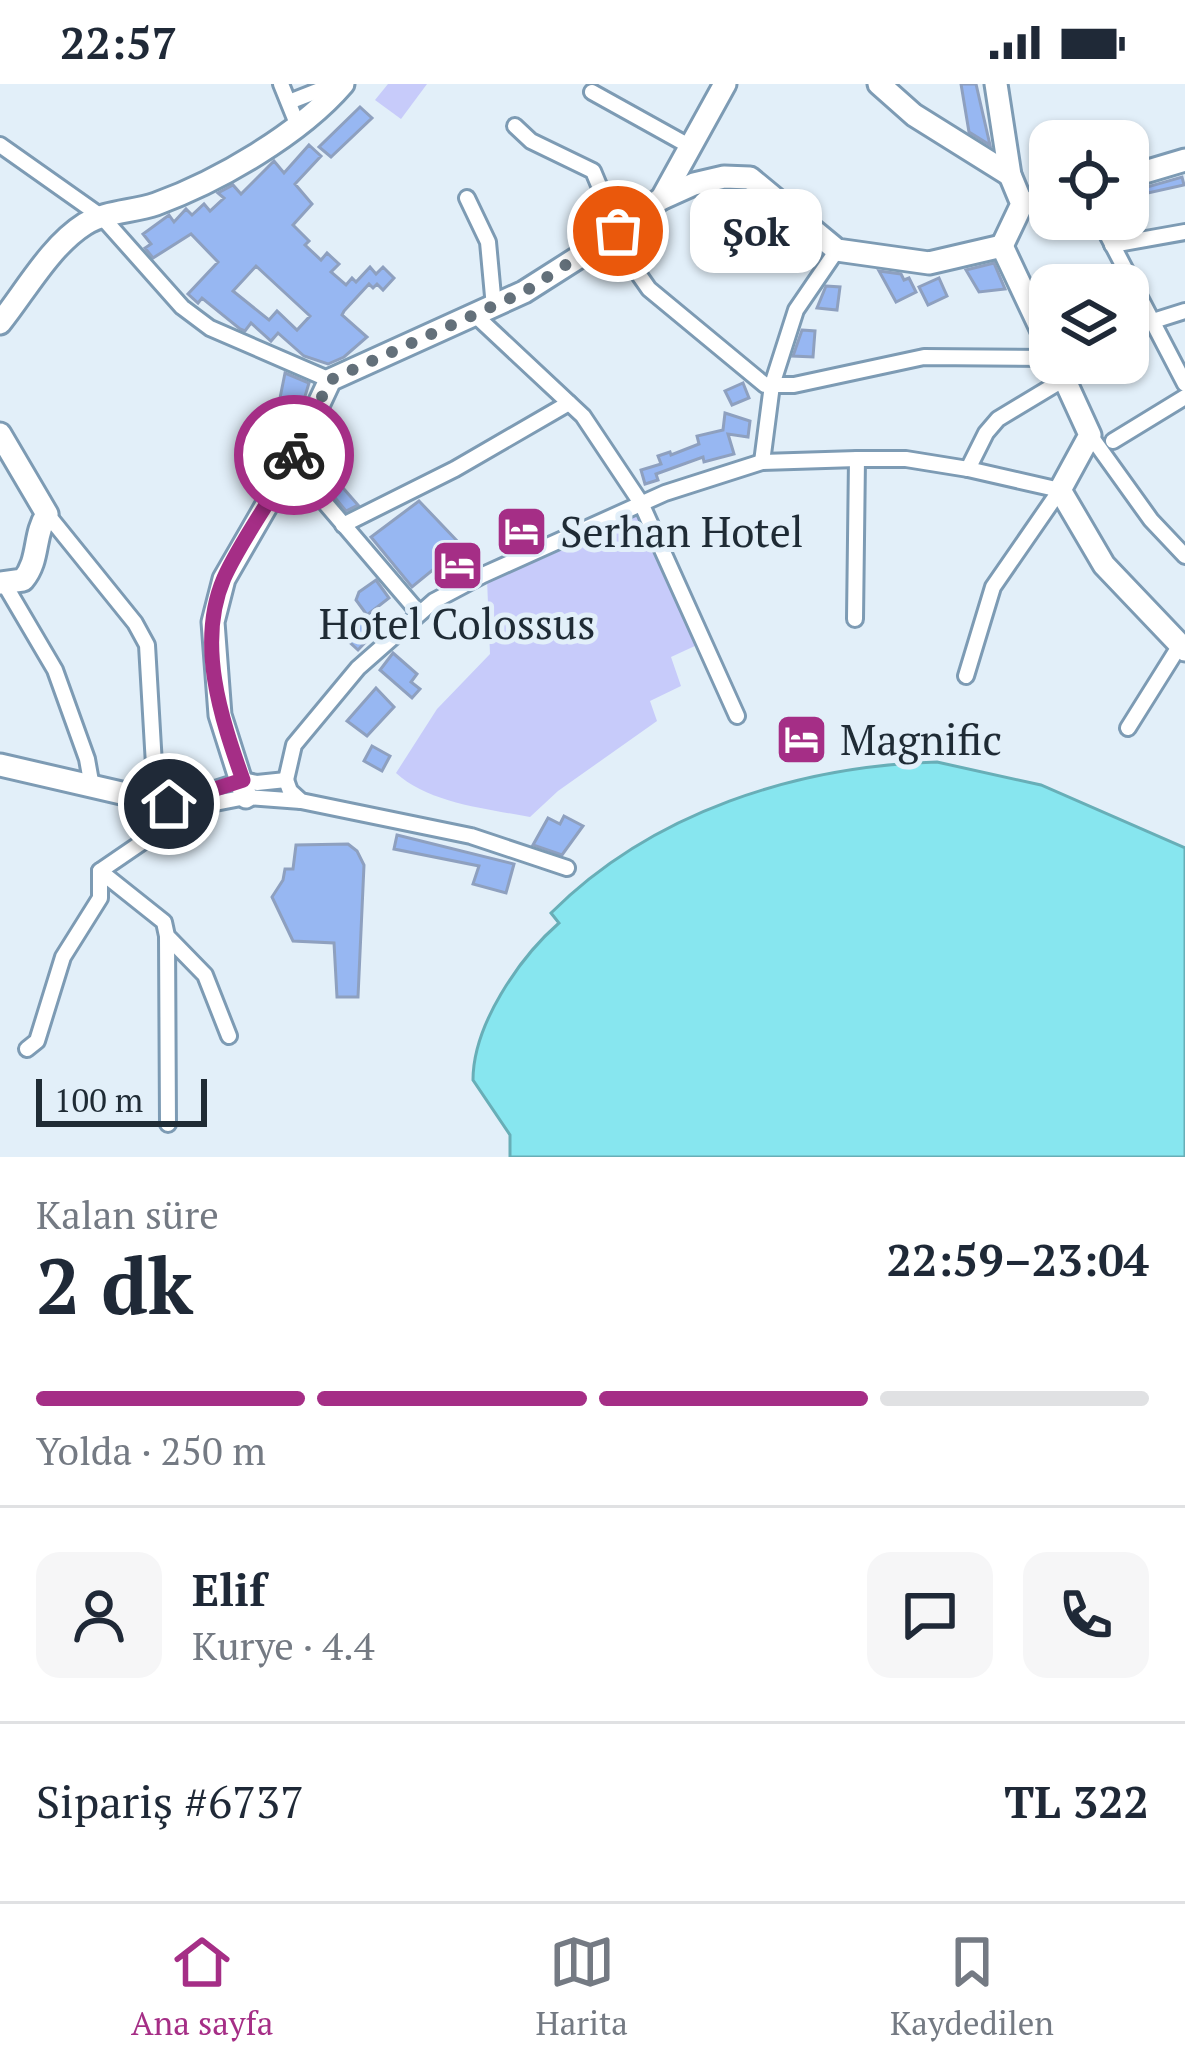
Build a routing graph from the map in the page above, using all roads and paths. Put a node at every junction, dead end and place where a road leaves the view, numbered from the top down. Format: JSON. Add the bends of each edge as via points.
{"nodes":[{"id":1,"x":281,"y":84,"type":"edge"},
{"id":2,"x":339,"y":84,"type":"edge"},
{"id":3,"x":725,"y":84,"type":"edge"},
{"id":4,"x":879,"y":84,"type":"edge"},
{"id":5,"x":996,"y":84,"type":"edge"},
{"id":6,"x":592,"y":92,"type":"dead end"},
{"id":7,"x":289,"y":102,"type":"junction"},
{"id":8,"x":298,"y":126,"type":"junction"},
{"id":9,"x":515,"y":126,"type":"dead end"},
{"id":10,"x":0,"y":145,"type":"edge"},
{"id":11,"x":691,"y":147,"type":"junction"},
{"id":12,"x":1185,"y":160,"type":"edge"},
{"id":13,"x":1149,"y":171,"type":"edge"},
{"id":14,"x":1010,"y":175,"type":"junction"},
{"id":15,"x":467,"y":198,"type":"dead end"},
{"id":16,"x":662,"y":198,"type":"junction"},
{"id":17,"x":1029,"y":203,"type":"edge"},
{"id":18,"x":1022,"y":204,"type":"junction"},
{"id":19,"x":102,"y":217,"type":"junction"},
{"id":20,"x":1185,"y":232,"type":"edge"},
{"id":21,"x":615,"y":234,"type":"junction"},
{"id":22,"x":1110,"y":240,"type":"edge"},
{"id":23,"x":1112,"y":245,"type":"junction"},
{"id":24,"x":1002,"y":246,"type":"junction"},
{"id":25,"x":837,"y":250,"type":"junction"},
{"id":26,"x":1029,"y":303,"type":"edge"},
{"id":27,"x":484,"y":311,"type":"junction"},
{"id":28,"x":1185,"y":311,"type":"edge"},
{"id":29,"x":1150,"y":322,"type":"junction"},
{"id":30,"x":0,"y":323,"type":"edge"},
{"id":31,"x":1029,"y":365,"type":"edge"},
{"id":32,"x":330,"y":380,"type":"junction"},
{"id":33,"x":1038,"y":384,"type":"edge"},
{"id":34,"x":1066,"y":384,"type":"edge"},
{"id":35,"x":1185,"y":384,"type":"edge"},
{"id":36,"x":772,"y":385,"type":"junction"},
{"id":37,"x":1185,"y":397,"type":"edge"},
{"id":38,"x":569,"y":403,"type":"junction"},
{"id":39,"x":0,"y":434,"type":"edge"},
{"id":40,"x":1090,"y":435,"type":"junction"},
{"id":41,"x":1114,"y":441,"type":"dead end"},
{"id":42,"x":857,"y":459,"type":"junction"},
{"id":43,"x":762,"y":462,"type":"junction"},
{"id":44,"x":291,"y":464,"type":"junction"},
{"id":45,"x":968,"y":469,"type":"junction"},
{"id":46,"x":1060,"y":490,"type":"junction"},
{"id":47,"x":641,"y":503,"type":"junction"},
{"id":48,"x":47,"y":514,"type":"junction"},
{"id":49,"x":343,"y":524,"type":"junction"},
{"id":50,"x":1185,"y":556,"type":"edge"},
{"id":51,"x":3,"y":584,"type":"edge"},
{"id":52,"x":419,"y":614,"type":"junction"},
{"id":53,"x":855,"y":619,"type":"dead end"},
{"id":54,"x":1182,"y":648,"type":"edge"},
{"id":55,"x":966,"y":676,"type":"dead end"},
{"id":56,"x":737,"y":716,"type":"dead end"},
{"id":57,"x":1128,"y":728,"type":"dead end"},
{"id":58,"x":0,"y":765,"type":"edge"},
{"id":59,"x":286,"y":780,"type":"junction"},
{"id":60,"x":92,"y":787,"type":"junction"},
{"id":61,"x":245,"y":788,"type":"junction"},
{"id":62,"x":162,"y":801,"type":"junction"},
{"id":63,"x":301,"y":801,"type":"junction"},
{"id":64,"x":567,"y":868,"type":"dead end"},
{"id":65,"x":100,"y":871,"type":"junction"},
{"id":66,"x":167,"y":936,"type":"junction"},
{"id":67,"x":229,"y":1036,"type":"dead end"},
{"id":68,"x":26,"y":1049,"type":"dead end"},
{"id":69,"x":168,"y":1124,"type":"dead end"}],
"edges":[{"from":1,"to":7,"type":"street"},
{"from":2,"to":7,"type":"street"},
{"from":2,"to":8,"type":"street"},
{"from":3,"to":11,"type":"street"},
{"from":4,"to":14,"type":"street"},
{"from":5,"to":14,"type":"street"},
{"from":6,"to":11,"type":"street"},
{"from":7,"to":8,"type":"street"},
{"from":8,"to":19,"type":"street","via":[[195,188]]},
{"from":9,"to":21,"type":"street","via":[[593,171]]},
{"from":10,"to":19,"type":"street"},
{"from":11,"to":16,"type":"street"},
{"from":12,"to":13,"type":"street"},
{"from":14,"to":18,"type":"street"},
{"from":15,"to":27,"type":"street","via":[[488,242]]},
{"from":16,"to":21,"type":"street"},
{"from":16,"to":25,"type":"street","via":[[724,177],[750,178]]},
{"from":17,"to":18,"type":"street"},
{"from":18,"to":24,"type":"street"},
{"from":19,"to":30,"type":"street","via":[[67,239]]},
{"from":19,"to":32,"type":"street","via":[[210,328]]},
{"from":20,"to":23,"type":"street"},
{"from":21,"to":27,"type":"street"},
{"from":21,"to":36,"type":"street","via":[[649,290]]},
{"from":22,"to":23,"type":"street"},
{"from":23,"to":29,"type":"street"},
{"from":24,"to":25,"type":"street","via":[[929,263]]},
{"from":24,"to":26,"type":"street"},
{"from":25,"to":36,"type":"street","via":[[796,310]]},
{"from":27,"to":32,"type":"street"},
{"from":27,"to":38,"type":"street"},
{"from":28,"to":29,"type":"street"},
{"from":29,"to":35,"type":"street"},
{"from":31,"to":36,"type":"street","via":[[924,357]]},
{"from":32,"to":44,"type":"street"},
{"from":33,"to":45,"type":"street","via":[[986,433]]},
{"from":34,"to":40,"type":"street"},
{"from":36,"to":43,"type":"street"},
{"from":37,"to":41,"type":"street"},
{"from":38,"to":47,"type":"street"},
{"from":38,"to":49,"type":"street"},
{"from":39,"to":48,"type":"street"},
{"from":40,"to":46,"type":"street"},
{"from":40,"to":50,"type":"street"},
{"from":42,"to":43,"type":"street"},
{"from":42,"to":45,"type":"street"},
{"from":42,"to":53,"type":"street"},
{"from":43,"to":47,"type":"street"},
{"from":44,"to":49,"type":"street"},
{"from":44,"to":61,"type":"street","via":[[224,579],[212,622],[220,715]]},
{"from":45,"to":46,"type":"street"},
{"from":46,"to":54,"type":"street","via":[[1104,566]]},
{"from":46,"to":55,"type":"street","via":[[993,587]]},
{"from":47,"to":52,"type":"street","via":[[483,575]]},
{"from":47,"to":56,"type":"street"},
{"from":48,"to":51,"type":"street","via":[[30,572]]},
{"from":48,"to":62,"type":"street","via":[[147,646]]},
{"from":49,"to":52,"type":"street"},
{"from":51,"to":60,"type":"street","via":[[56,670]]},
{"from":52,"to":59,"type":"street","via":[[358,668],[294,745]]},
{"from":54,"to":57,"type":"street"},
{"from":58,"to":60,"type":"street"},
{"from":59,"to":61,"type":"street"},
{"from":59,"to":63,"type":"street"},
{"from":60,"to":62,"type":"street"},
{"from":61,"to":62,"type":"street","via":[[205,806]]},
{"from":61,"to":63,"type":"street"},
{"from":62,"to":65,"type":"street","via":[[157,832]]},
{"from":63,"to":64,"type":"street","via":[[471,836]]},
{"from":65,"to":66,"type":"street","via":[[164,922]]},
{"from":65,"to":68,"type":"street","via":[[100,898],[63,957],[37,1040]]},
{"from":66,"to":67,"type":"street","via":[[205,975]]},
{"from":66,"to":69,"type":"street"}]}
